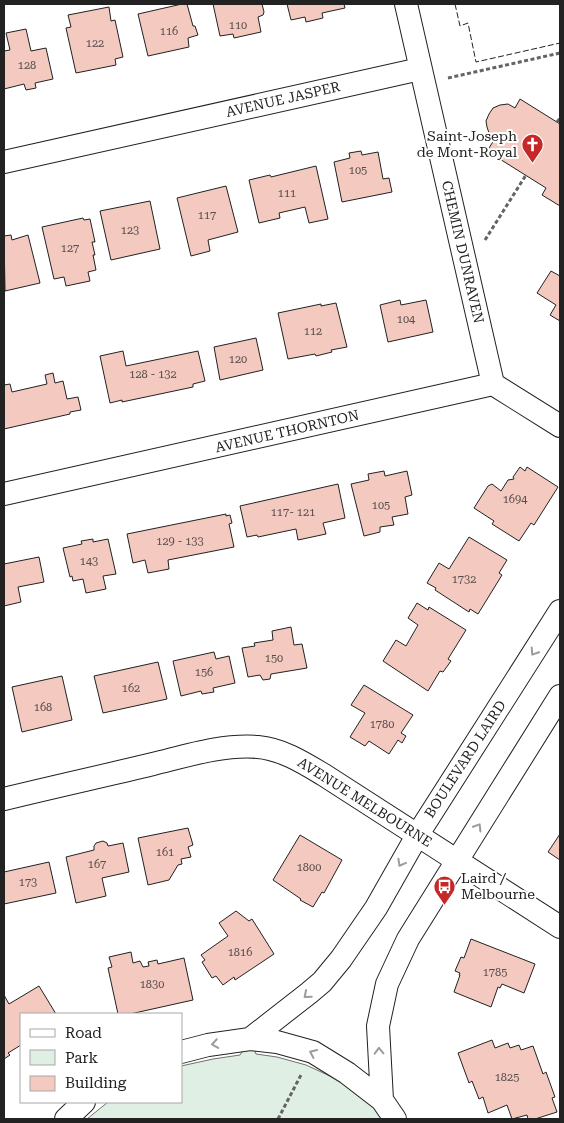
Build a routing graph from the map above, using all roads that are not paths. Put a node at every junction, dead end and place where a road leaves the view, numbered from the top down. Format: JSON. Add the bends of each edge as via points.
{"nodes":[{"id":1,"x":406,"y":4,"type":"edge"},
{"id":2,"x":420,"y":69,"type":"junction"},
{"id":3,"x":4,"y":162,"type":"edge"},
{"id":4,"x":493,"y":384,"type":"junction"},
{"id":5,"x":560,"y":426,"type":"edge"},
{"id":6,"x":4,"y":494,"type":"edge"},
{"id":7,"x":560,"y":611,"type":"edge"},
{"id":8,"x":560,"y":696,"type":"edge"},
{"id":9,"x":4,"y":799,"type":"edge"},
{"id":10,"x":418,"y":834,"type":"junction"},
{"id":11,"x":456,"y":860,"type":"junction"},
{"id":12,"x":560,"y":927,"type":"edge"},
{"id":13,"x":250,"y":1039,"type":"junction"},
{"id":14,"x":182,"y":1052,"type":"edge"},
{"id":15,"x":382,"y":1100,"type":"junction"},
{"id":16,"x":83,"y":1103,"type":"edge"},
{"id":17,"x":66,"y":1119,"type":"edge"},
{"id":18,"x":395,"y":1119,"type":"edge"}],
"edges":[{"from":1,"to":2,"type":"street","name":"CHEMIN DUNRAVEN"},
{"from":2,"to":3,"type":"street","name":"AVENUE JASPER"},
{"from":2,"to":4,"type":"street","name":"CHEMIN DUNRAVEN"},
{"from":4,"to":5,"type":"street"},
{"from":4,"to":6,"type":"street","name":"AVENUE THORNTON"},
{"from":7,"to":10,"type":"street","name":"BOULEVARD LAIRD","one_way":true},
{"from":11,"to":8,"type":"street","one_way":true},
{"from":9,"to":10,"type":"street","name":"AVENUE MELBOURNE","via":[[187,756],[237,747],[260,747],[299,760]]},
{"from":10,"to":11,"type":"street","name":"AVENUE MELBOURNE"},
{"from":10,"to":13,"type":"street","name":"BOULEVARD LAIRD","one_way":true,"via":[[376,908],[322,982]]},
{"from":11,"to":12,"type":"street","name":"AVENUE MELBOURNE"},
{"from":15,"to":11,"type":"street","one_way":true,"via":[[378,1026],[387,984],[408,939]]},
{"from":13,"to":14,"type":"street","name":"BOULEVARD LAIRD","one_way":true},
{"from":15,"to":13,"type":"street","name":"BOULEVARD LAIRD","one_way":true,"via":[[313,1052],[277,1042]]},
{"from":15,"to":18,"type":"street","name":"BOULEVARD LAIRD"},
{"from":16,"to":17,"type":"street"}]}
